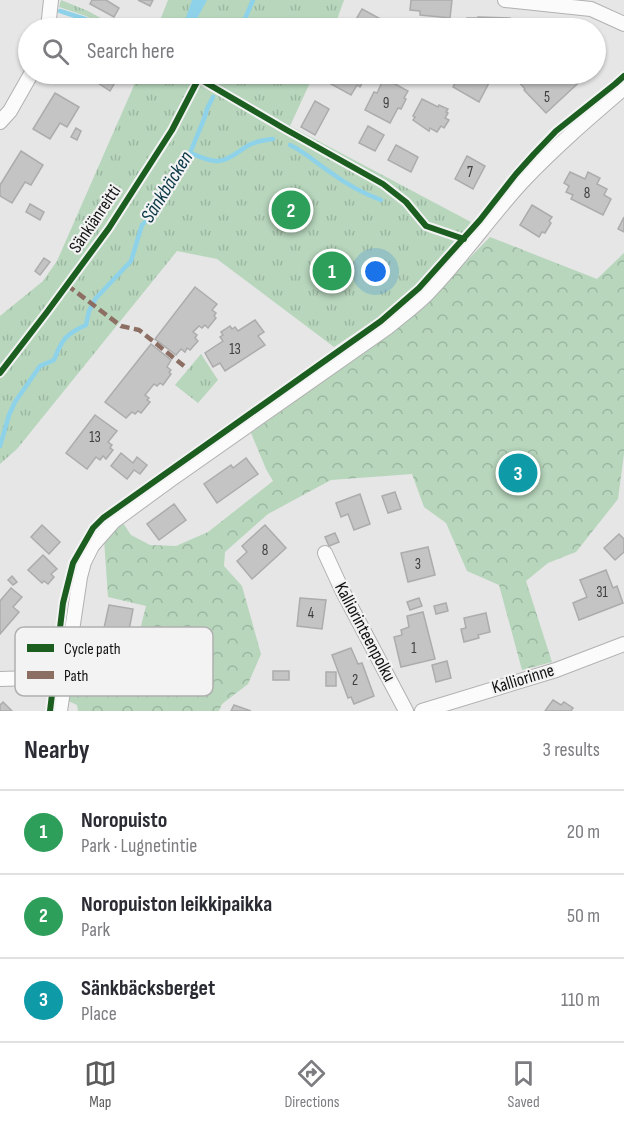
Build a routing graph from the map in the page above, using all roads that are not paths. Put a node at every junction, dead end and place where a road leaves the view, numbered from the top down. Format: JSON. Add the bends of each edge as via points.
{"nodes":[{"id":1,"x":51,"y":0,"type":"edge"},
{"id":2,"x":505,"y":0,"type":"edge"},
{"id":3,"x":49,"y":18,"type":"edge"},
{"id":4,"x":624,"y":24,"type":"edge"},
{"id":5,"x":25,"y":84,"type":"edge"},
{"id":6,"x":624,"y":88,"type":"edge"},
{"id":7,"x":0,"y":122,"type":"edge"},
{"id":8,"x":325,"y":553,"type":"dead end"},
{"id":9,"x":72,"y":627,"type":"edge"},
{"id":10,"x":624,"y":644,"type":"edge"},
{"id":11,"x":0,"y":679,"type":"edge"},
{"id":12,"x":15,"y":679,"type":"edge"},
{"id":13,"x":62,"y":696,"type":"edge"},
{"id":14,"x":60,"y":711,"type":"edge"},
{"id":15,"x":406,"y":711,"type":"edge"},
{"id":16,"x":422,"y":711,"type":"edge"}],
"edges":[{"from":1,"to":3,"type":"street"},
{"from":2,"to":4,"type":"street","via":[[591,9]]},
{"from":5,"to":7,"type":"street"},
{"from":6,"to":9,"type":"street","via":[[547,156],[426,295],[406,312],[114,521],[84,562]]},
{"from":8,"to":15,"type":"street","name":"Kalliorinteenpolku"},
{"from":10,"to":16,"type":"street","name":"Kalliorinne","via":[[556,670]]},
{"from":11,"to":12,"type":"street"},
{"from":13,"to":14,"type":"street"}]}
